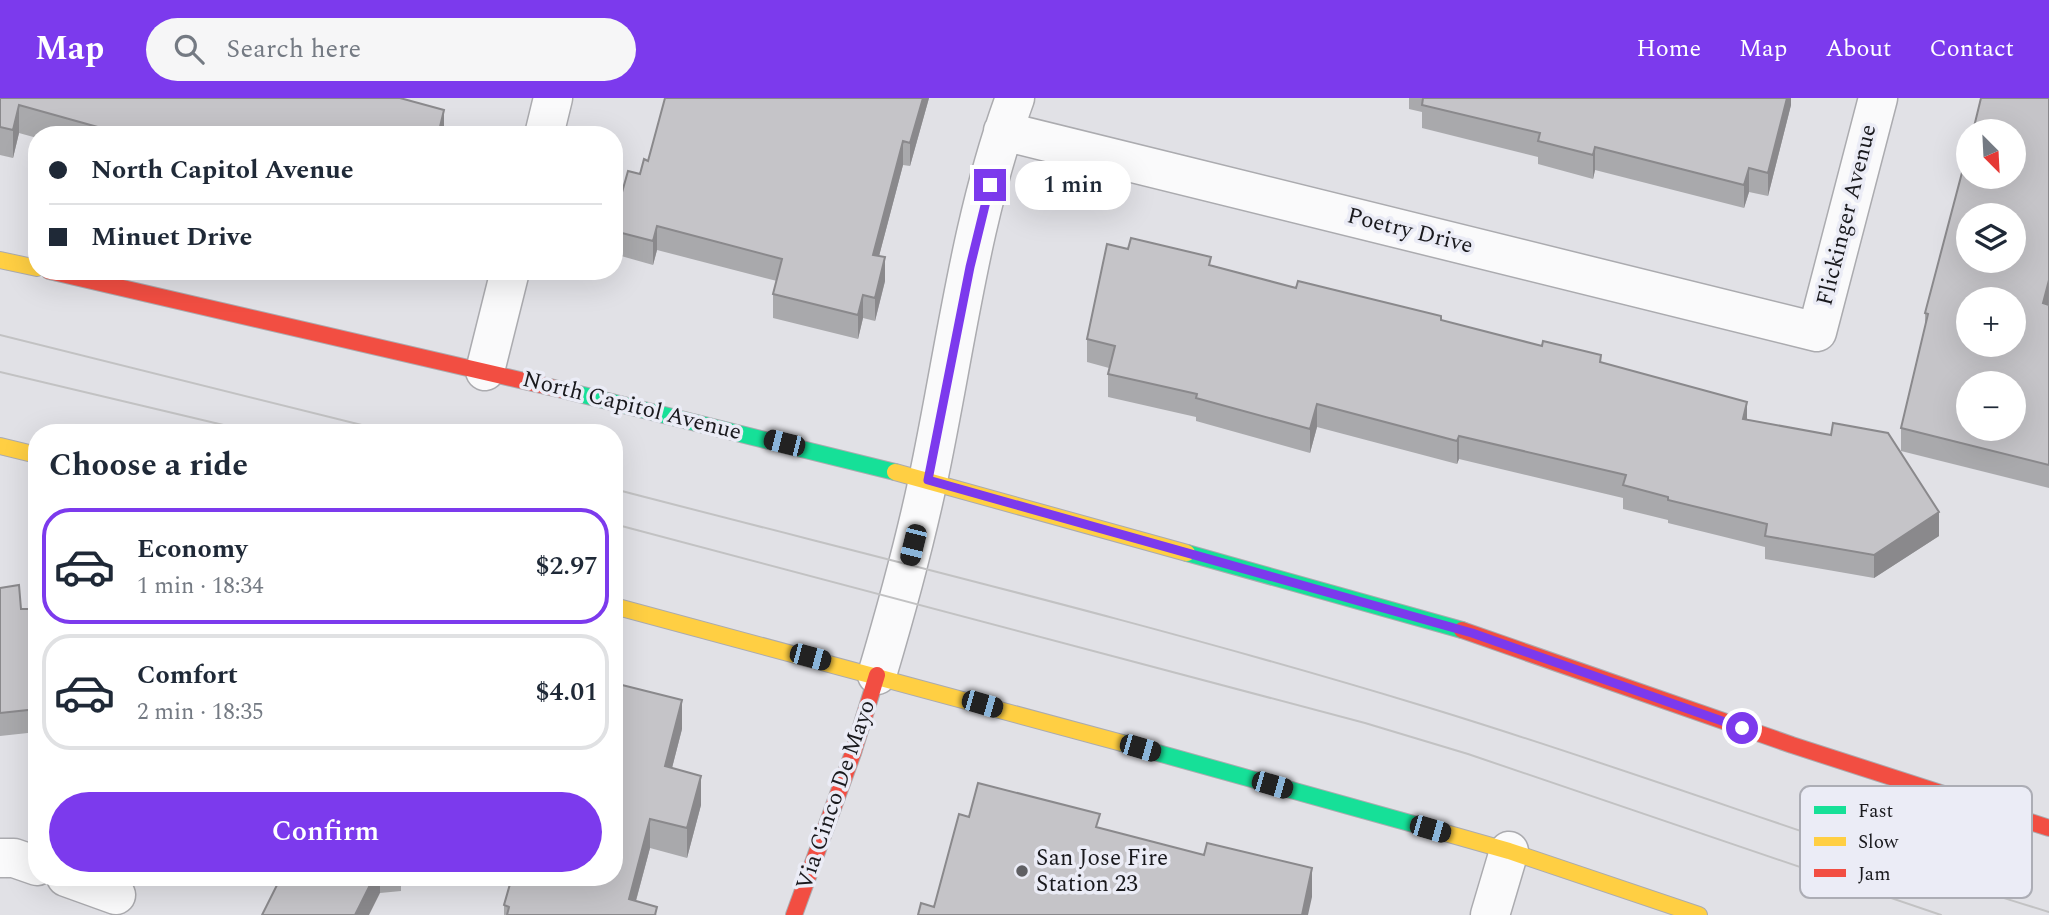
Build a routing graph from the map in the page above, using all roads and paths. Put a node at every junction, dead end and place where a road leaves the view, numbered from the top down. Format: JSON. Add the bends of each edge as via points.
{"nodes":[{"id":1,"x":553,"y":98,"type":"edge"},
{"id":2,"x":1878,"y":98,"type":"edge"},
{"id":3,"x":1009,"y":114,"type":"edge"},
{"id":4,"x":546,"y":126,"type":"edge"},
{"id":5,"x":0,"y":260,"type":"edge"},
{"id":6,"x":28,"y":266,"type":"edge"},
{"id":7,"x":88,"y":280,"type":"edge"},
{"id":8,"x":508,"y":280,"type":"edge"},
{"id":9,"x":1817,"y":332,"type":"joint"},
{"id":10,"x":485,"y":371,"type":"junction"},
{"id":11,"x":0,"y":446,"type":"edge"},
{"id":12,"x":28,"y":453,"type":"edge"},
{"id":13,"x":928,"y":480,"type":"junction"},
{"id":14,"x":623,"y":608,"type":"edge"},
{"id":15,"x":877,"y":675,"type":"junction"},
{"id":16,"x":1919,"y":786,"type":"edge"},
{"id":17,"x":2032,"y":823,"type":"edge"},
{"id":18,"x":2049,"y":828,"type":"edge"},
{"id":19,"x":1509,"y":851,"type":"junction"},
{"id":20,"x":0,"y":858,"type":"edge"},
{"id":21,"x":28,"y":863,"type":"edge"},
{"id":22,"x":91,"y":886,"type":"edge"},
{"id":23,"x":116,"y":895,"type":"dead end"},
{"id":24,"x":794,"y":915,"type":"edge"},
{"id":25,"x":1490,"y":915,"type":"edge"},
{"id":26,"x":1699,"y":915,"type":"edge"}],
"edges":[{"from":1,"to":4,"type":"street"},
{"from":2,"to":9,"type":"street","name":"Flickinger Avenue"},
{"from":3,"to":9,"type":"street","name":"Poetry Drive"},
{"from":3,"to":13,"type":"street","via":[[970,267]]},
{"from":5,"to":6,"type":"main road"},
{"from":7,"to":10,"type":"main road","name":"North Capitol Avenue"},
{"from":8,"to":10,"type":"street"},
{"from":10,"to":13,"type":"main road","name":"North Capitol Avenue"},
{"from":11,"to":12,"type":"main road"},
{"from":13,"to":15,"type":"street"},
{"from":13,"to":16,"type":"main road","name":"North Capitol Avenue","via":[[1472,633]]},
{"from":14,"to":15,"type":"main road"},
{"from":15,"to":19,"type":"main road"},
{"from":15,"to":24,"type":"main road","name":"Via Cinco De Mayo"},
{"from":17,"to":18,"type":"main road","name":"North Capitol Avenue"},
{"from":19,"to":25,"type":"street"},
{"from":19,"to":26,"type":"main road"},
{"from":20,"to":21,"type":"street"},
{"from":22,"to":23,"type":"street"}]}
